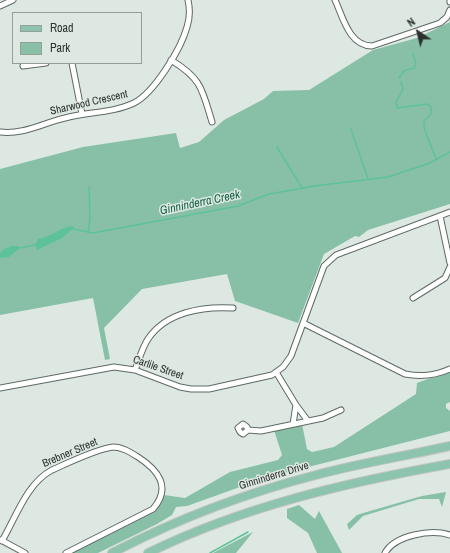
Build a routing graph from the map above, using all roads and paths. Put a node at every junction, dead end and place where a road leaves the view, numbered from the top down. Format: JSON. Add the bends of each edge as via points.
{"nodes":[{"id":1,"x":13,"y":0,"type":"edge"},
{"id":2,"x":188,"y":0,"type":"edge"},
{"id":3,"x":335,"y":0,"type":"edge"},
{"id":4,"x":0,"y":6,"type":"edge"},
{"id":5,"x":450,"y":10,"type":"edge"},
{"id":6,"x":171,"y":60,"type":"junction"},
{"id":7,"x":38,"y":64,"type":"edge"},
{"id":8,"x":72,"y":64,"type":"edge"},
{"id":9,"x":23,"y":66,"type":"dead end"},
{"id":10,"x":82,"y":114,"type":"junction"},
{"id":11,"x":212,"y":122,"type":"dead end"},
{"id":12,"x":0,"y":132,"type":"edge"},
{"id":13,"x":450,"y":212,"type":"edge"},
{"id":14,"x":440,"y":216,"type":"junction"},
{"id":15,"x":450,"y":263,"type":"edge"},
{"id":16,"x":450,"y":267,"type":"edge"},
{"id":17,"x":413,"y":298,"type":"dead end"},
{"id":18,"x":233,"y":308,"type":"dead end"},
{"id":19,"x":303,"y":323,"type":"junction"},
{"id":20,"x":450,"y":369,"type":"edge"},
{"id":21,"x":135,"y":370,"type":"junction"},
{"id":22,"x":276,"y":372,"type":"junction"},
{"id":23,"x":0,"y":388,"type":"edge"},
{"id":24,"x":296,"y":405,"type":"junction"},
{"id":25,"x":341,"y":410,"type":"dead end"},
{"id":26,"x":308,"y":421,"type":"junction"},
{"id":27,"x":293,"y":424,"type":"junction"},
{"id":28,"x":248,"y":430,"type":"dead end"},
{"id":29,"x":450,"y":446,"type":"edge"},
{"id":30,"x":435,"y":450,"type":"junction"},
{"id":31,"x":450,"y":450,"type":"edge"},
{"id":32,"x":450,"y":464,"type":"edge"},
{"id":33,"x":450,"y":535,"type":"edge"},
{"id":34,"x":1,"y":540,"type":"edge"},
{"id":35,"x":25,"y":553,"type":"edge"},
{"id":36,"x":66,"y":553,"type":"edge"},
{"id":37,"x":112,"y":553,"type":"edge"},
{"id":38,"x":148,"y":553,"type":"edge"},
{"id":39,"x":384,"y":553,"type":"edge"}],
"edges":[{"from":1,"to":4,"type":"street"},
{"from":2,"to":6,"type":"street","name":"Sharwood Crescent","via":[[188,26]]},
{"from":3,"to":5,"type":"street","via":[[352,36],[357,43],[366,46],[440,23]]},
{"from":6,"to":10,"type":"street","name":"Sharwood Crescent","via":[[156,84],[138,101],[122,108]]},
{"from":6,"to":11,"type":"street","via":[[191,72],[199,83]]},
{"from":7,"to":9,"type":"street"},
{"from":8,"to":10,"type":"street"},
{"from":10,"to":12,"type":"street","name":"Sharwood Crescent","via":[[24,131]]},
{"from":13,"to":14,"type":"street","name":"Carlile Street"},
{"from":14,"to":15,"type":"street"},
{"from":14,"to":19,"type":"street","name":"Carlile Street","via":[[342,252],[329,260],[324,266]]},
{"from":16,"to":17,"type":"street","via":[[445,278]]},
{"from":18,"to":21,"type":"street","via":[[216,307],[183,313],[167,320],[148,339]]},
{"from":19,"to":20,"type":"street","via":[[405,374],[428,376]]},
{"from":19,"to":22,"type":"street","name":"Carlile Street","via":[[291,356]]},
{"from":21,"to":22,"type":"street","name":"Carlile Street","via":[[180,387],[197,390],[262,378]]},
{"from":21,"to":23,"type":"street","name":"Carlile Street","via":[[120,367],[103,368]]},
{"from":22,"to":24,"type":"street"},
{"from":24,"to":26,"type":"street"},
{"from":24,"to":27,"type":"street"},
{"from":25,"to":26,"type":"street","via":[[327,417]]},
{"from":26,"to":27,"type":"street"},
{"from":27,"to":28,"type":"street","via":[[261,431]]},
{"from":29,"to":30,"type":"main road","name":"Ginninderra Drive"},
{"from":30,"to":31,"type":"main road"},
{"from":30,"to":37,"type":"main road","name":"Ginninderra Drive","via":[[316,475],[260,491],[176,523]]},
{"from":32,"to":38,"type":"main road","via":[[365,480],[289,499],[228,519]]},
{"from":33,"to":39,"type":"street","via":[[433,533],[400,539]]},
{"from":34,"to":35,"type":"street","name":"Brebner Street"},
{"from":34,"to":36,"type":"street","name":"Brebner Street","via":[[34,484],[52,470],[115,447],[130,452],[151,465],[159,475],[161,483],[160,499],[153,509]]}]}
